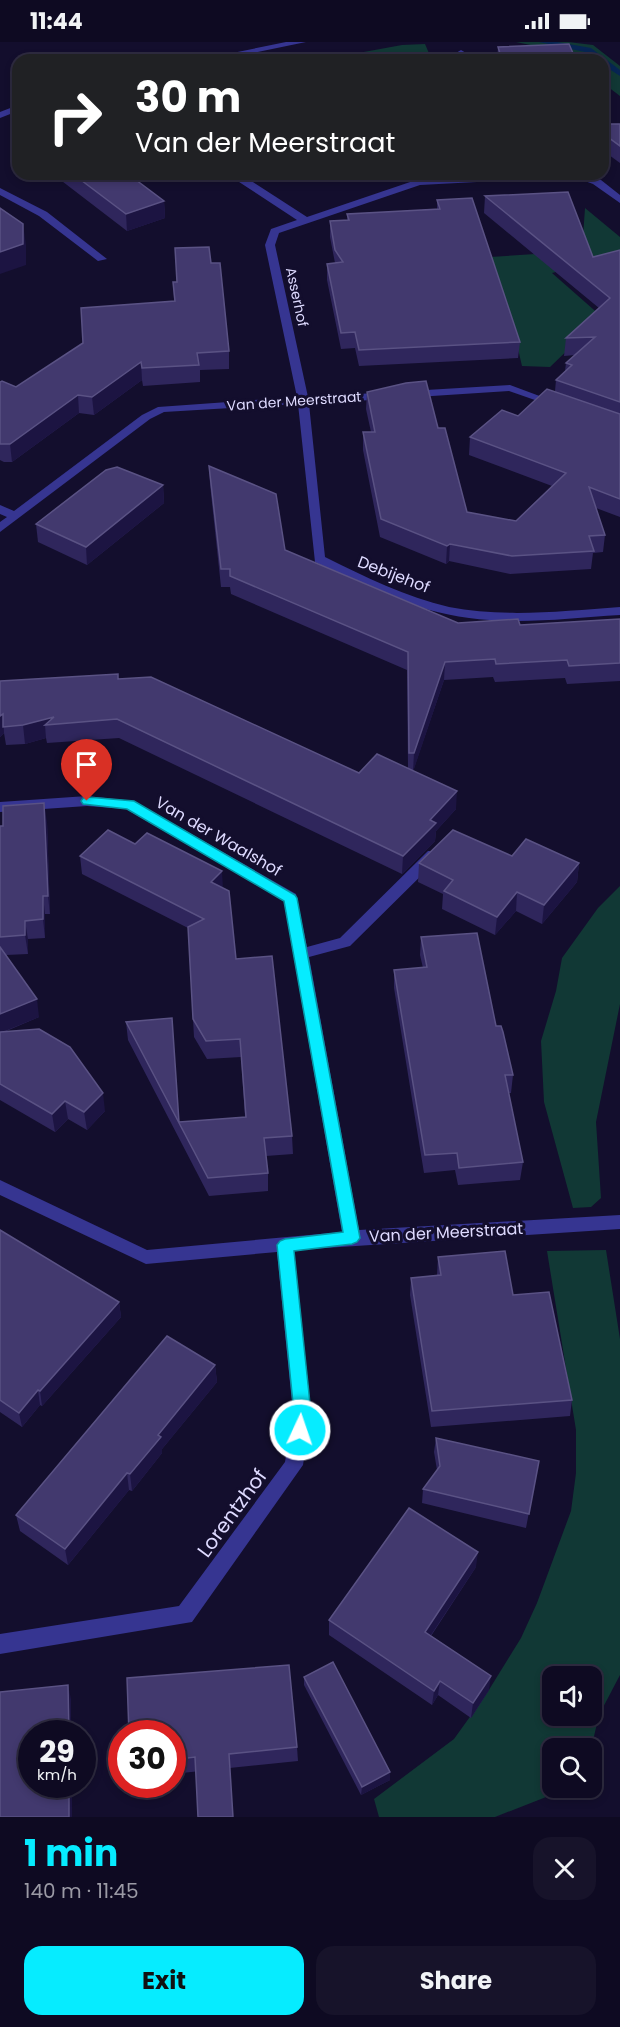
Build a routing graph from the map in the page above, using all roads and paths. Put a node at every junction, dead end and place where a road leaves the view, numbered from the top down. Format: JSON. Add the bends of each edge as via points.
{"nodes":[{"id":1,"x":302,"y":42,"type":"edge"},
{"id":2,"x":236,"y":54,"type":"edge"},
{"id":3,"x":243,"y":180,"type":"edge"},
{"id":4,"x":442,"y":180,"type":"edge"},
{"id":5,"x":592,"y":180,"type":"edge"},
{"id":6,"x":0,"y":191,"type":"edge"},
{"id":7,"x":620,"y":200,"type":"edge"},
{"id":8,"x":306,"y":221,"type":"junction"},
{"id":9,"x":102,"y":259,"type":"dead end"},
{"id":10,"x":303,"y":400,"type":"junction"},
{"id":11,"x":565,"y":407,"type":"edge"},
{"id":12,"x":0,"y":509,"type":"edge"},
{"id":13,"x":14,"y":516,"type":"junction"},
{"id":14,"x":0,"y":528,"type":"edge"},
{"id":15,"x":620,"y":611,"type":"edge"},
{"id":16,"x":0,"y":807,"type":"edge"},
{"id":17,"x":446,"y":842,"type":"edge"},
{"id":18,"x":301,"y":954,"type":"junction"},
{"id":19,"x":0,"y":1187,"type":"edge"},
{"id":20,"x":620,"y":1222,"type":"edge"},
{"id":21,"x":352,"y":1238,"type":"junction"},
{"id":22,"x":285,"y":1245,"type":"junction"},
{"id":23,"x":0,"y":1644,"type":"edge"}],
"edges":[{"from":1,"to":2,"type":"street"},
{"from":3,"to":8,"type":"street"},
{"from":4,"to":8,"type":"street","name":"Asserhof","via":[[419,182]]},
{"from":5,"to":7,"type":"street","name":"Asserhof"},
{"from":6,"to":9,"type":"street","via":[[44,214]]},
{"from":8,"to":10,"type":"street","name":"Asserhof","via":[[275,231],[270,245]]},
{"from":10,"to":11,"type":"street","name":"Van der Meerstraat","via":[[510,388]]},
{"from":10,"to":13,"type":"street","name":"Van der Meerstraat","via":[[162,410],[146,417]]},
{"from":10,"to":15,"type":"street","name":"Debijehof","via":[[319,559],[428,605],[469,614]]},
{"from":12,"to":13,"type":"street"},
{"from":13,"to":14,"type":"street","name":"Van der Meerstraat"},
{"from":16,"to":18,"type":"street","name":"Van der Waalshof","via":[[87,801],[129,804],[291,898]]},
{"from":17,"to":18,"type":"street","via":[[345,942]]},
{"from":18,"to":21,"type":"street","name":"Van der Waalshof"},
{"from":19,"to":22,"type":"street","name":"Van der Meerstraat","via":[[146,1257]]},
{"from":20,"to":21,"type":"street","name":"Van der Meerstraat"},
{"from":21,"to":22,"type":"street","name":"Van der Meerstraat"},
{"from":22,"to":23,"type":"street","name":"Lorentzhof","via":[[302,1413],[294,1466],[185,1615]]}]}
